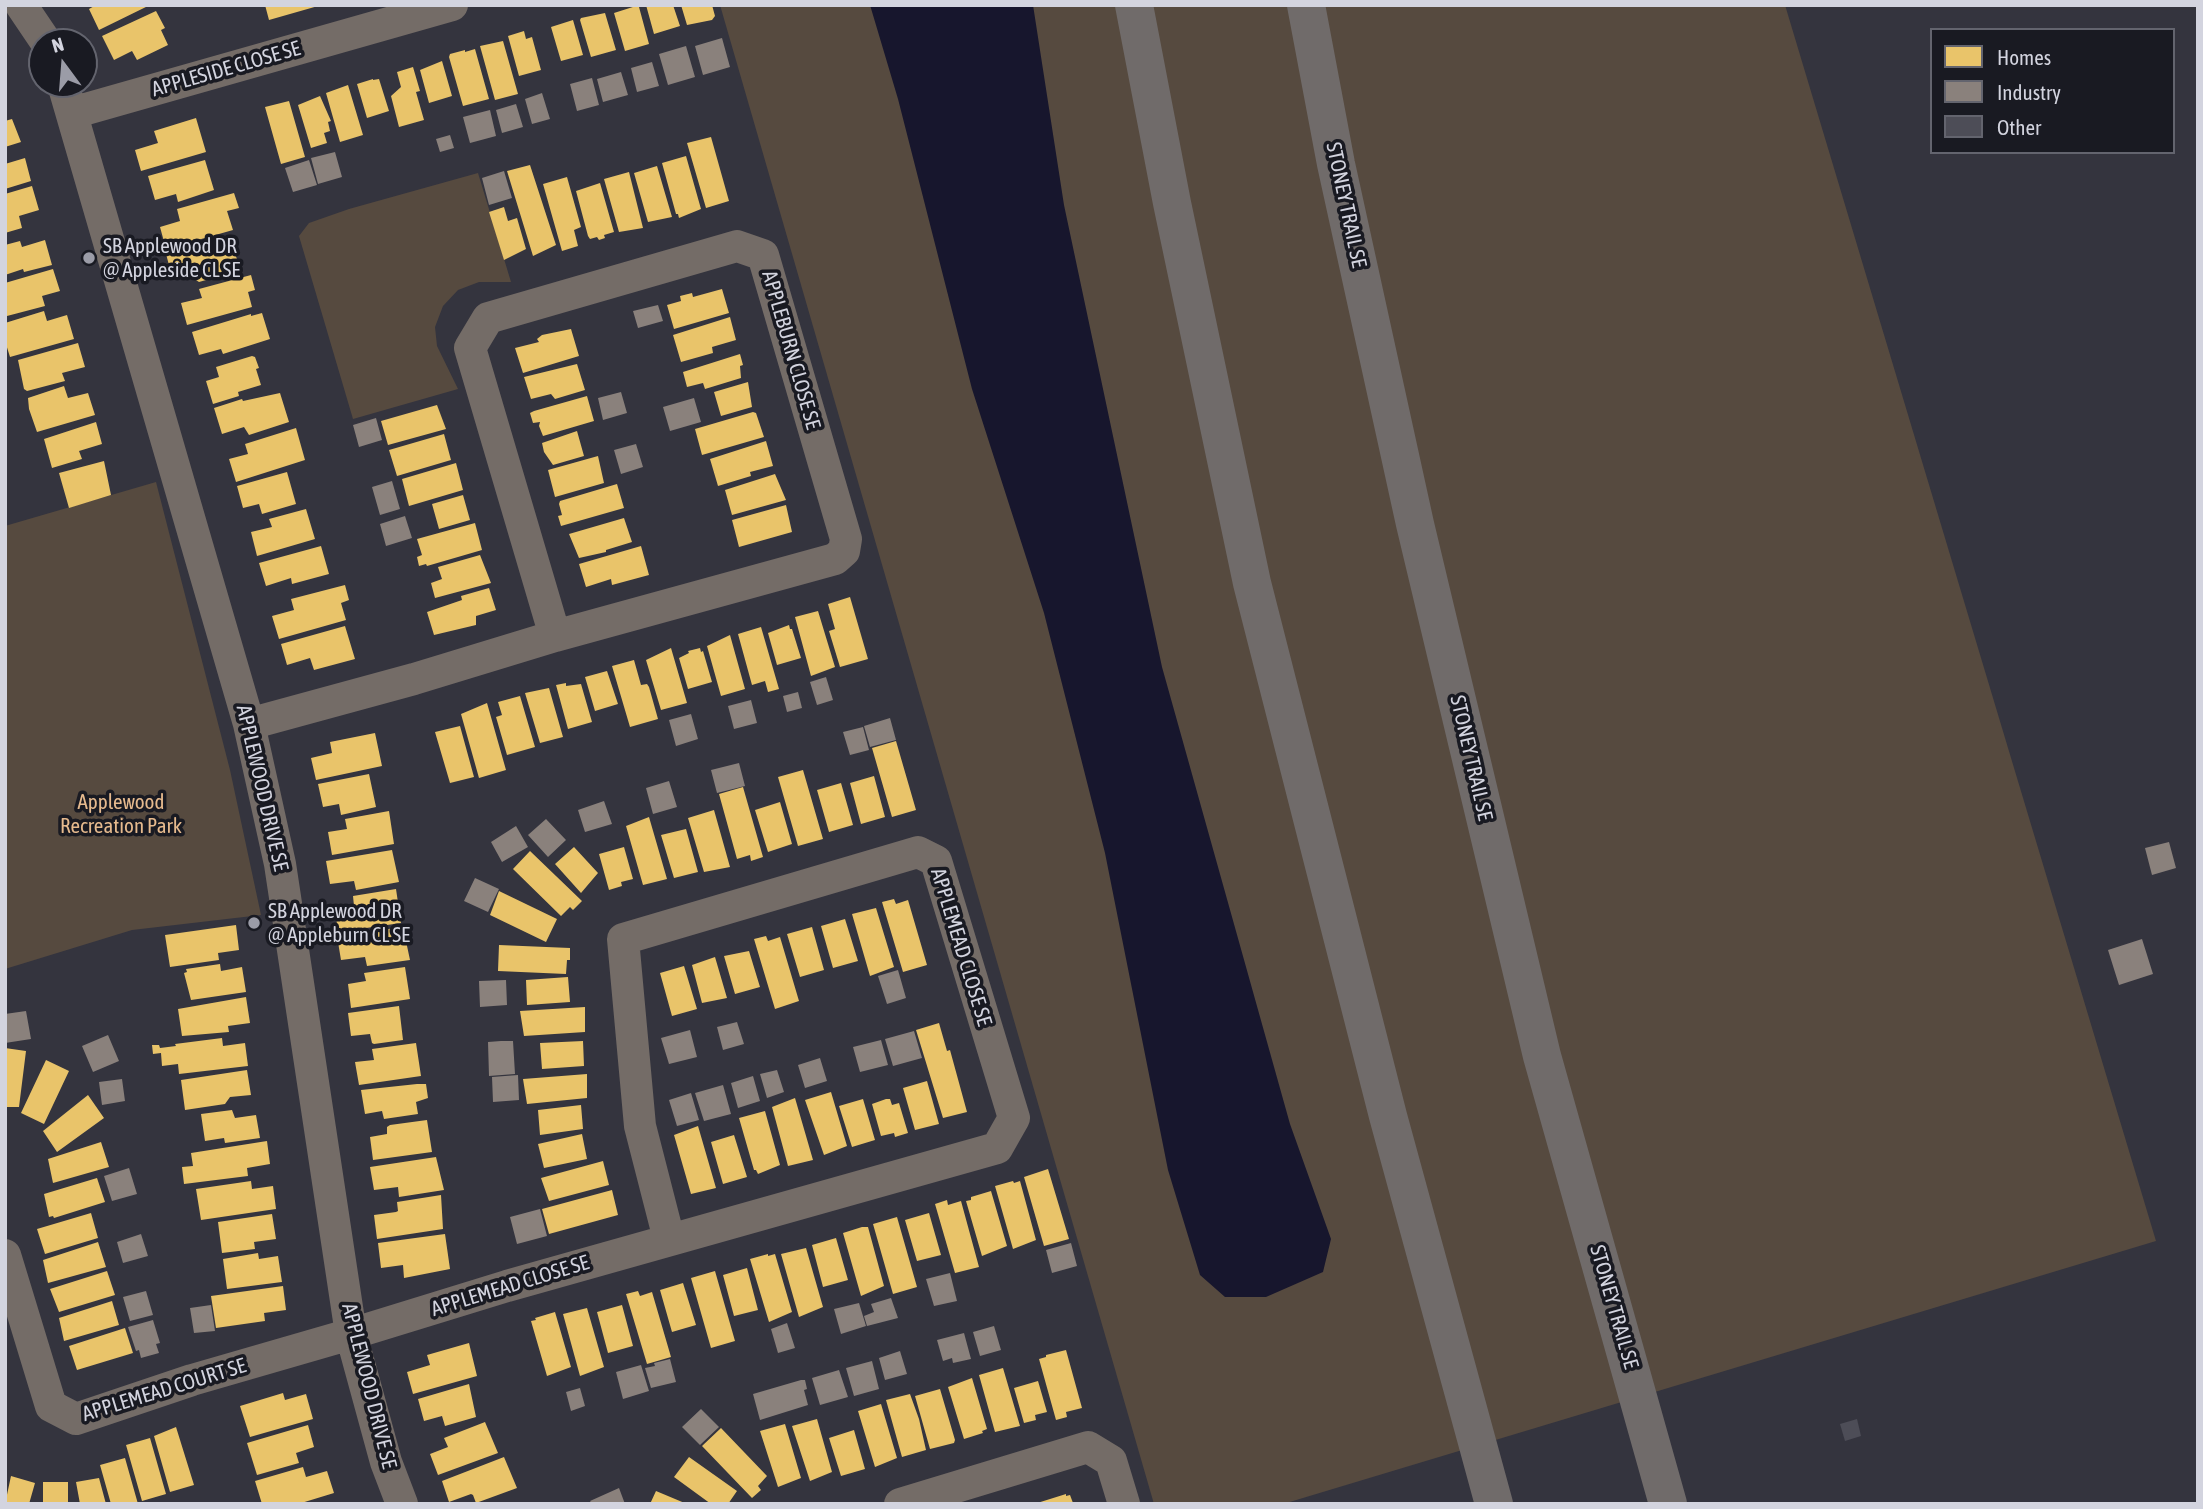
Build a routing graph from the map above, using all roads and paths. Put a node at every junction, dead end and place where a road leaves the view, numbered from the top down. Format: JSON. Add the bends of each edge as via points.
{"nodes":[{"id":1,"x":21,"y":5,"type":"edge"},
{"id":2,"x":452,"y":5,"type":"edge"},
{"id":3,"x":1134,"y":5,"type":"edge"},
{"id":4,"x":1306,"y":5,"type":"edge"},
{"id":5,"x":378,"y":15,"type":"edge"},
{"id":6,"x":37,"y":28,"type":"edge"},
{"id":7,"x":67,"y":99,"type":"edge"},
{"id":8,"x":555,"y":636,"type":"junction"},
{"id":9,"x":248,"y":724,"type":"junction"},
{"id":10,"x":669,"y":1239,"type":"junction"},
{"id":11,"x":5,"y":1255,"type":"edge"},
{"id":12,"x":351,"y":1334,"type":"junction"},
{"id":13,"x":1622,"y":1334,"type":"junction"},
{"id":14,"x":402,"y":1504,"type":"edge"},
{"id":15,"x":900,"y":1504,"type":"edge"},
{"id":16,"x":1124,"y":1504,"type":"edge"},
{"id":17,"x":1494,"y":1504,"type":"edge"},
{"id":18,"x":1668,"y":1504,"type":"edge"},
{"id":19,"x":1691,"y":1504,"type":"edge"}],
"edges":[{"from":1,"to":6,"type":"street"},
{"from":2,"to":5,"type":"street","name":"APPLESIDE CLOSE SE"},
{"from":3,"to":17,"type":"highway","via":[[1252,583],[1385,1103]]},
{"from":4,"to":13,"type":"highway","name":"STONEY TRAIL SE","via":[[1336,164],[1434,603],[1542,1056]]},
{"from":5,"to":7,"type":"street","name":"APPLESIDE CLOSE SE"},
{"from":7,"to":9,"type":"street","name":"APPLEWOOD DRIVE SE"},
{"from":8,"to":8,"type":"street","name":"APPLEBURN CLOSE SE","via":[[835,559],[844,551],[846,539],[763,255],[737,246],[488,318],[470,348]]},
{"from":8,"to":9,"type":"street","name":"APPLEBURN CLOSE SE"},
{"from":9,"to":12,"type":"street","name":"APPLEWOOD DRIVE SE","via":[[280,864]]},
{"from":10,"to":10,"type":"street","name":"APPLEMEAD CLOSE SE","via":[[997,1148],[1014,1118],[936,861],[918,852],[623,939],[640,1126]]},
{"from":10,"to":12,"type":"street","name":"APPLEMEAD CLOSE SE"},
{"from":11,"to":12,"type":"street","name":"APPLEMEAD COURT SE","via":[[51,1406],[76,1419]]},
{"from":12,"to":14,"type":"street","name":"APPLEWOOD DRIVE SE"},
{"from":13,"to":18,"type":"highway","name":"STONEY TRAIL SE"},
{"from":13,"to":19,"type":"highway","via":[[1654,1377]]},
{"from":15,"to":16,"type":"street","via":[[1088,1447],[1111,1461]]}]}
